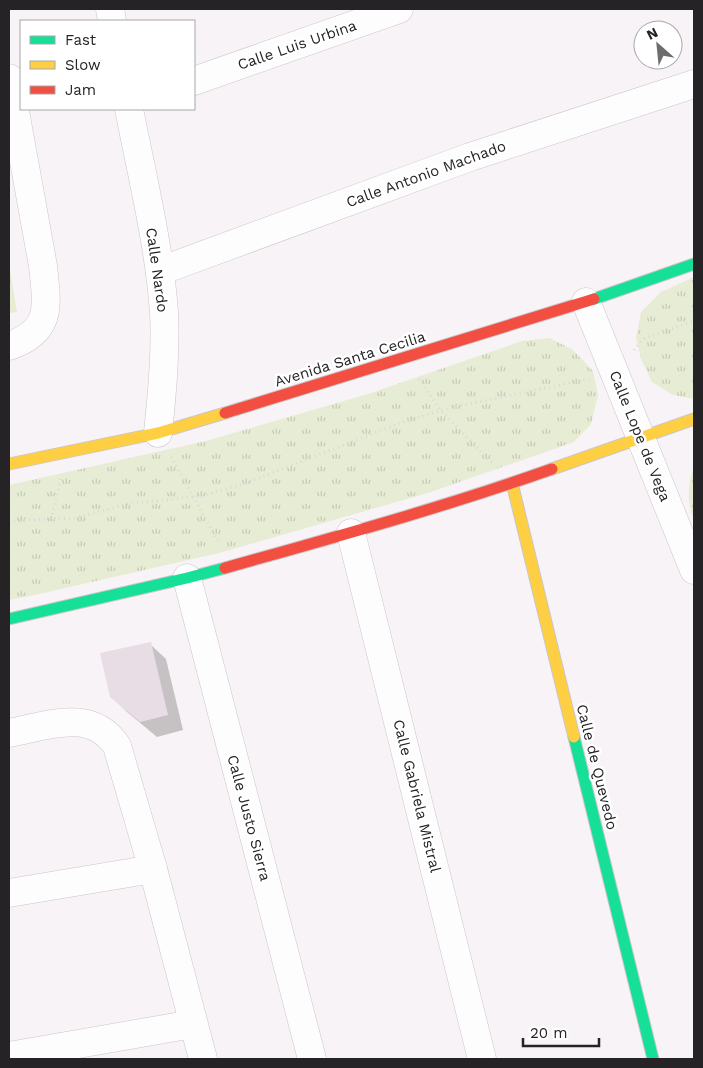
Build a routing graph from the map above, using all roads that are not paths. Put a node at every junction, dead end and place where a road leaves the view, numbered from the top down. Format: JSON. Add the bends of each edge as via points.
{"nodes":[{"id":1,"x":399,"y":9,"type":"edge"},
{"id":2,"x":195,"y":81,"type":"edge"},
{"id":3,"x":694,"y":84,"type":"edge"},
{"id":4,"x":10,"y":85,"type":"edge"},
{"id":5,"x":130,"y":110,"type":"edge"},
{"id":6,"x":694,"y":264,"type":"edge"},
{"id":7,"x":160,"y":271,"type":"junction"},
{"id":8,"x":586,"y":302,"type":"junction"},
{"id":9,"x":9,"y":346,"type":"edge"},
{"id":10,"x":694,"y":419,"type":"edge"},
{"id":11,"x":158,"y":433,"type":"junction"},
{"id":12,"x":641,"y":438,"type":"junction"},
{"id":13,"x":9,"y":464,"type":"edge"},
{"id":14,"x":512,"y":483,"type":"junction"},
{"id":15,"x":351,"y":533,"type":"junction"},
{"id":16,"x":694,"y":570,"type":"edge"},
{"id":17,"x":187,"y":578,"type":"junction"},
{"id":18,"x":9,"y":619,"type":"edge"},
{"id":19,"x":9,"y":733,"type":"edge"},
{"id":20,"x":153,"y":869,"type":"junction"},
{"id":21,"x":9,"y":893,"type":"edge"},
{"id":22,"x":193,"y":1024,"type":"junction"},
{"id":23,"x":9,"y":1056,"type":"edge"},
{"id":24,"x":203,"y":1059,"type":"edge"},
{"id":25,"x":312,"y":1059,"type":"edge"},
{"id":26,"x":482,"y":1059,"type":"edge"},
{"id":27,"x":653,"y":1059,"type":"edge"}],
"edges":[{"from":1,"to":2,"type":"street","name":"Calle Luis Urbina"},
{"from":3,"to":7,"type":"street","name":"Calle Antonio Machado","via":[[470,157]]},
{"from":4,"to":9,"type":"street","via":[[46,297],[40,327]]},
{"from":5,"to":7,"type":"street","name":"Calle Nardo"},
{"from":6,"to":8,"type":"street","name":"Avenida Santa Cecilia"},
{"from":7,"to":11,"type":"street","name":"Calle Nardo","via":[[165,350]]},
{"from":8,"to":11,"type":"street","name":"Avenida Santa Cecilia"},
{"from":8,"to":12,"type":"street","name":"Calle Lope de Vega"},
{"from":10,"to":12,"type":"street"},
{"from":11,"to":13,"type":"street","name":"Avenida Santa Cecilia"},
{"from":12,"to":14,"type":"street"},
{"from":12,"to":16,"type":"street","name":"Calle Lope de Vega"},
{"from":14,"to":15,"type":"street"},
{"from":14,"to":27,"type":"street","name":"Calle de Quevedo"},
{"from":15,"to":17,"type":"street"},
{"from":15,"to":26,"type":"street","name":"Calle Gabriela Mistral"},
{"from":17,"to":18,"type":"street"},
{"from":17,"to":25,"type":"street","name":"Calle Justo Sierra"},
{"from":19,"to":20,"type":"street","via":[[79,721],[100,728],[111,737],[117,746]]},
{"from":20,"to":21,"type":"street"},
{"from":20,"to":22,"type":"street"},
{"from":22,"to":23,"type":"street"},
{"from":22,"to":24,"type":"street"}]}
